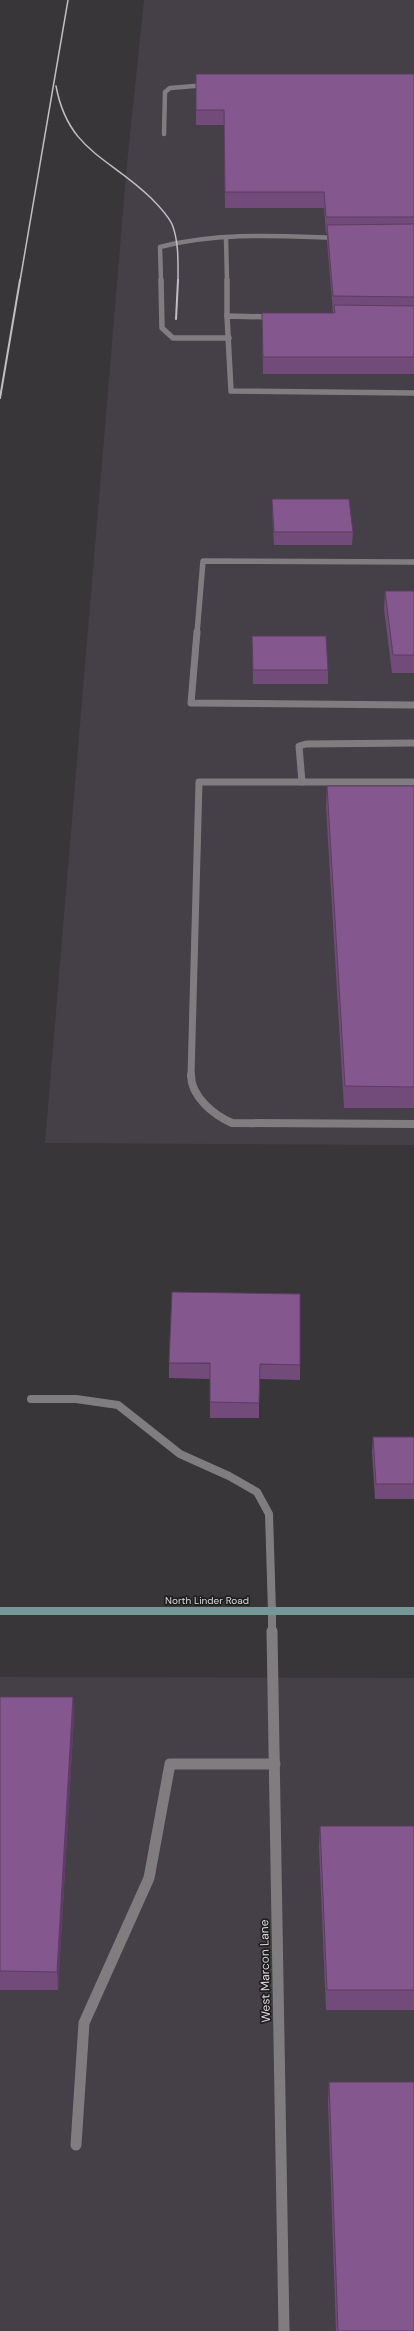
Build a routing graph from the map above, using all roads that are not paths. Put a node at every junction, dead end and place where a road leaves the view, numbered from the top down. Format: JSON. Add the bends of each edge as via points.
{"nodes":[{"id":1,"x":209,"y":85,"type":"edge"},
{"id":2,"x":164,"y":134,"type":"dead end"},
{"id":3,"x":226,"y":237,"type":"junction"},
{"id":4,"x":342,"y":238,"type":"edge"},
{"id":5,"x":228,"y":316,"type":"junction"},
{"id":6,"x":274,"y":317,"type":"edge"},
{"id":7,"x":228,"y":338,"type":"junction"},
{"id":8,"x":414,"y":393,"type":"edge"},
{"id":9,"x":414,"y":562,"type":"edge"},
{"id":10,"x":414,"y":705,"type":"edge"},
{"id":11,"x":414,"y":744,"type":"edge"},
{"id":12,"x":302,"y":782,"type":"junction"},
{"id":13,"x":414,"y":782,"type":"edge"},
{"id":14,"x":414,"y":1124,"type":"edge"},
{"id":15,"x":31,"y":1399,"type":"dead end"},
{"id":16,"x":0,"y":1611,"type":"edge"},
{"id":17,"x":272,"y":1611,"type":"junction"},
{"id":18,"x":414,"y":1611,"type":"edge"},
{"id":19,"x":275,"y":1764,"type":"junction"},
{"id":20,"x":76,"y":2145,"type":"dead end"},
{"id":21,"x":284,"y":2331,"type":"edge"}],
"edges":[{"from":1,"to":2,"type":"street","via":[[170,88],[165,92]]},
{"from":3,"to":4,"type":"street"},
{"from":3,"to":5,"type":"street"},
{"from":3,"to":7,"type":"street","via":[[176,242],[160,247],[162,328],[174,338]]},
{"from":5,"to":6,"type":"street"},
{"from":5,"to":7,"type":"street"},
{"from":7,"to":8,"type":"street","via":[[231,391]]},
{"from":9,"to":10,"type":"street","via":[[203,561],[191,702]]},
{"from":11,"to":12,"type":"street","via":[[299,746]]},
{"from":12,"to":13,"type":"street"},
{"from":12,"to":14,"type":"street","via":[[199,782],[191,1078],[206,1108],[215,1116],[232,1123]]},
{"from":15,"to":17,"type":"street","name":"West Marcon Lane","via":[[76,1399],[118,1405],[180,1454],[257,1492],[269,1514]]},
{"from":16,"to":17,"type":"main road","name":"North Linder Road"},
{"from":17,"to":18,"type":"main road","name":"North Linder Road"},
{"from":17,"to":19,"type":"street","name":"West Marcon Lane"},
{"from":19,"to":20,"type":"street","via":[[170,1764],[149,1878],[84,2023]]},
{"from":19,"to":21,"type":"street","name":"West Marcon Lane"}]}
